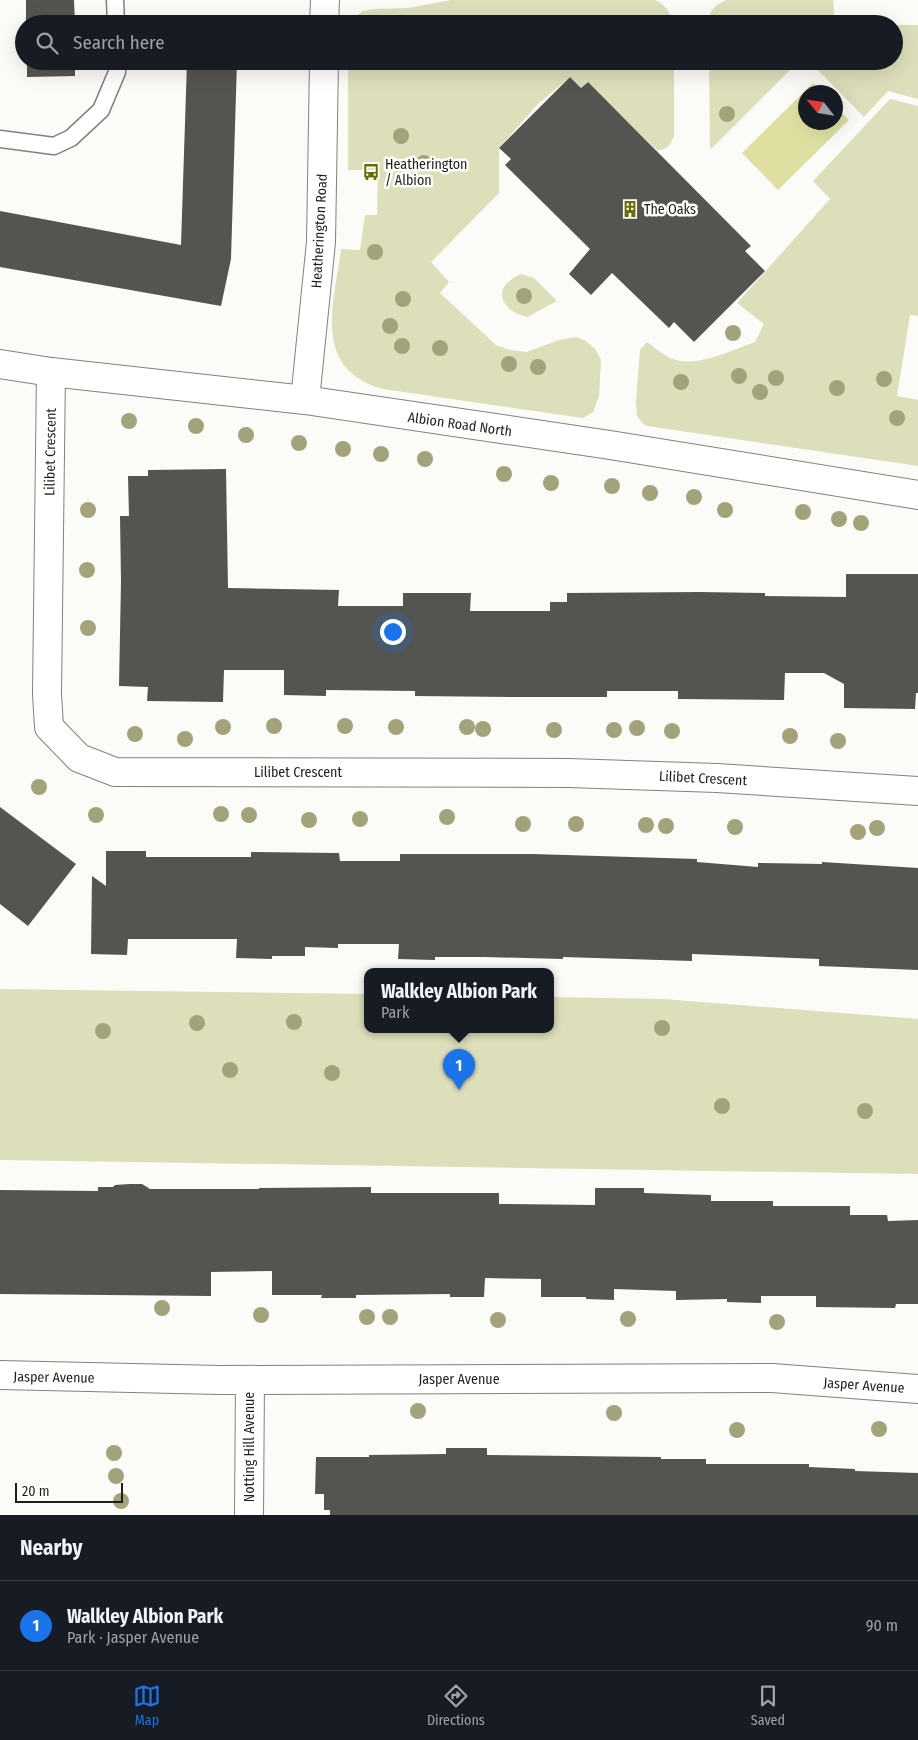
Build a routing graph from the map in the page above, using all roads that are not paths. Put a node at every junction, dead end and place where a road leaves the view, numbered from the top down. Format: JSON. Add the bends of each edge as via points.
{"nodes":[{"id":1,"x":116,"y":0,"type":"edge"},
{"id":2,"x":325,"y":0,"type":"edge"},
{"id":3,"x":116,"y":15,"type":"edge"},
{"id":4,"x":324,"y":15,"type":"edge"},
{"id":5,"x":117,"y":70,"type":"edge"},
{"id":6,"x":324,"y":70,"type":"edge"},
{"id":7,"x":0,"y":139,"type":"edge"},
{"id":8,"x":0,"y":364,"type":"edge"},
{"id":9,"x":51,"y":372,"type":"junction"},
{"id":10,"x":305,"y":400,"type":"junction"},
{"id":11,"x":918,"y":495,"type":"edge"},
{"id":12,"x":918,"y":791,"type":"edge"},
{"id":13,"x":0,"y":1376,"type":"edge"},
{"id":14,"x":250,"y":1380,"type":"junction"},
{"id":15,"x":918,"y":1389,"type":"edge"},
{"id":16,"x":249,"y":1515,"type":"edge"}],
"edges":[{"from":1,"to":3,"type":"lane"},
{"from":2,"to":4,"type":"street"},
{"from":5,"to":7,"type":"lane","via":[[101,110],[71,138],[54,146]]},
{"from":6,"to":10,"type":"street","name":"Heatherington Road","via":[[321,242]]},
{"from":8,"to":9,"type":"street","name":"Albion Road North"},
{"from":9,"to":10,"type":"street","name":"Albion Road North"},
{"from":9,"to":12,"type":"street","name":"Lilibet Crescent","via":[[47,694],[50,727],[79,758],[115,772],[569,773],[717,778]]},
{"from":10,"to":11,"type":"street","name":"Albion Road North"},
{"from":13,"to":14,"type":"street","name":"Jasper Avenue"},
{"from":14,"to":15,"type":"street","name":"Jasper Avenue","via":[[772,1378]]},
{"from":14,"to":16,"type":"street","name":"Notting Hill Avenue"}]}
